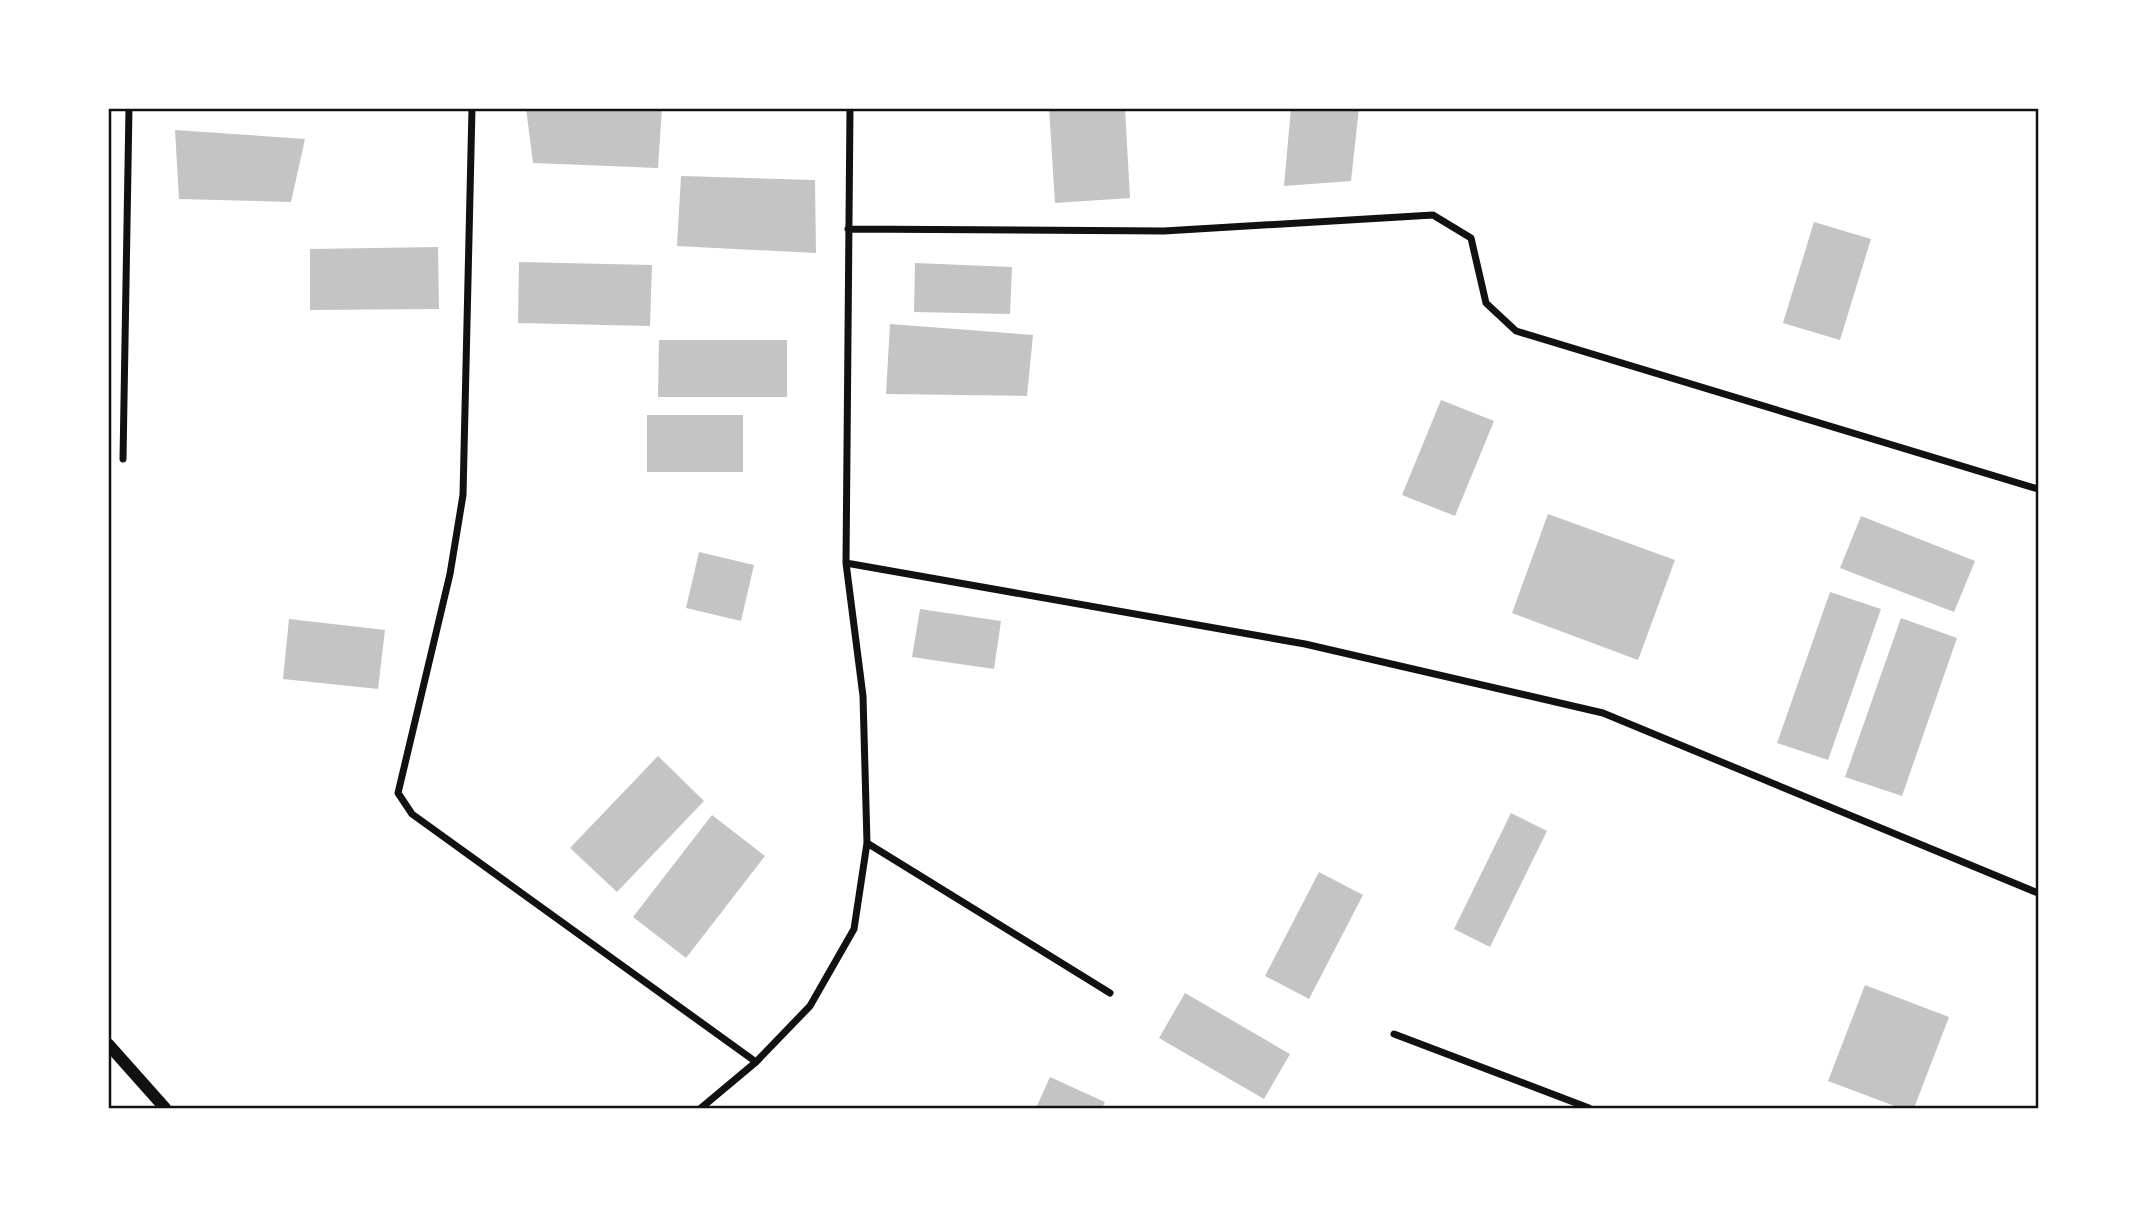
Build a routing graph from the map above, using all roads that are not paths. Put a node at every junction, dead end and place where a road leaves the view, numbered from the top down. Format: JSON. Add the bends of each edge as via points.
{"nodes":[{"id":1,"x":129,"y":108,"type":"edge"},
{"id":2,"x":472,"y":108,"type":"edge"},
{"id":3,"x":850,"y":108,"type":"edge"},
{"id":4,"x":848,"y":229,"type":"junction"},
{"id":5,"x":123,"y":459,"type":"dead end"},
{"id":6,"x":2039,"y":489,"type":"edge"},
{"id":7,"x":846,"y":563,"type":"junction"},
{"id":8,"x":867,"y":843,"type":"junction"},
{"id":9,"x":2039,"y":894,"type":"edge"},
{"id":10,"x":1110,"y":993,"type":"dead end"},
{"id":11,"x":1394,"y":1034,"type":"dead end"},
{"id":12,"x":108,"y":1044,"type":"edge"},
{"id":13,"x":756,"y":1062,"type":"junction"},
{"id":14,"x":165,"y":1108,"type":"edge"},
{"id":15,"x":701,"y":1108,"type":"edge"},
{"id":16,"x":1589,"y":1108,"type":"edge"}],
"edges":[{"from":1,"to":5,"type":"street"},
{"from":2,"to":13,"type":"street","via":[[463,495],[450,574],[398,793],[412,814]]},
{"from":3,"to":4,"type":"street"},
{"from":4,"to":6,"type":"street","via":[[1164,231],[1433,215],[1471,238],[1486,303],[1516,331]]},
{"from":4,"to":7,"type":"street"},
{"from":7,"to":8,"type":"street","via":[[863,696]]},
{"from":7,"to":9,"type":"street","via":[[1305,644],[1603,713]]},
{"from":8,"to":10,"type":"street"},
{"from":8,"to":13,"type":"street","via":[[854,929],[810,1006]]},
{"from":11,"to":16,"type":"street"},
{"from":12,"to":14,"type":"street"},
{"from":13,"to":15,"type":"street"}]}
